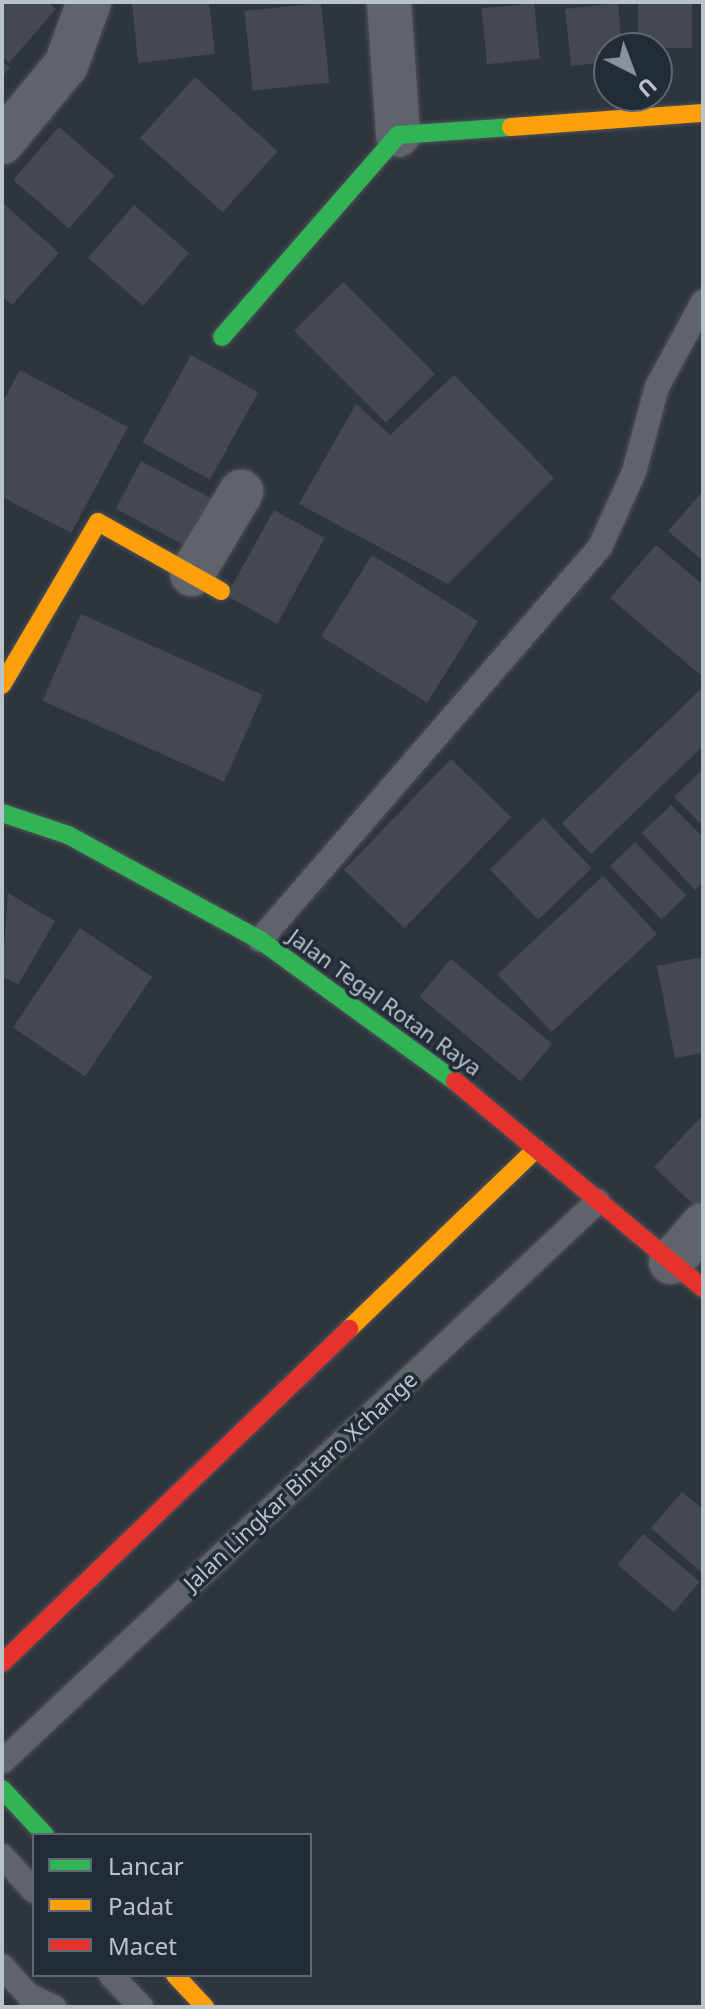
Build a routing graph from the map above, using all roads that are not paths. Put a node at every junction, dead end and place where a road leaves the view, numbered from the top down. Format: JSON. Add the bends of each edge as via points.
{"nodes":[{"id":1,"x":89,"y":2,"type":"edge"},
{"id":2,"x":389,"y":2,"type":"edge"},
{"id":3,"x":703,"y":113,"type":"edge"},
{"id":4,"x":398,"y":135,"type":"junction"},
{"id":5,"x":2,"y":142,"type":"edge"},
{"id":6,"x":703,"y":302,"type":"edge"},
{"id":7,"x":222,"y":337,"type":"dead end"},
{"id":8,"x":241,"y":492,"type":"dead end"},
{"id":9,"x":207,"y":582,"type":"joint"},
{"id":10,"x":2,"y":685,"type":"edge"},
{"id":11,"x":2,"y":813,"type":"edge"},
{"id":12,"x":260,"y":940,"type":"junction"},
{"id":13,"x":536,"y":1149,"type":"junction"},
{"id":14,"x":598,"y":1201,"type":"junction"},
{"id":15,"x":703,"y":1225,"type":"edge"},
{"id":16,"x":687,"y":1275,"type":"edge"},
{"id":17,"x":2,"y":1663,"type":"edge"},
{"id":18,"x":3,"y":1760,"type":"edge"},
{"id":19,"x":2,"y":1789,"type":"edge"},
{"id":20,"x":43,"y":1833,"type":"edge"},
{"id":21,"x":44,"y":1833,"type":"edge"},
{"id":22,"x":2,"y":1856,"type":"edge"},
{"id":23,"x":32,"y":1889,"type":"edge"},
{"id":24,"x":2,"y":1966,"type":"edge"},
{"id":25,"x":113,"y":1977,"type":"edge"},
{"id":26,"x":176,"y":1977,"type":"edge"},
{"id":27,"x":178,"y":1977,"type":"edge"},
{"id":28,"x":34,"y":2001,"type":"edge"},
{"id":29,"x":54,"y":2007,"type":"edge"},
{"id":30,"x":141,"y":2007,"type":"edge"},
{"id":31,"x":148,"y":2007,"type":"edge"},
{"id":32,"x":205,"y":2007,"type":"edge"}],
"edges":[{"from":1,"to":5,"type":"street","via":[[66,65]]},
{"from":2,"to":4,"type":"street"},
{"from":3,"to":4,"type":"main road"},
{"from":4,"to":7,"type":"main road"},
{"from":6,"to":12,"type":"lane","via":[[657,387],[634,472],[600,547]]},
{"from":8,"to":9,"type":"street"},
{"from":9,"to":10,"type":"main road","via":[[98,522]]},
{"from":11,"to":12,"type":"main road","name":"Jalan Tegal Rotan Raya","via":[[68,835]]},
{"from":12,"to":13,"type":"main road","name":"Jalan Tegal Rotan Raya","via":[[419,1051]]},
{"from":13,"to":14,"type":"main road","name":"Jalan Tegal Rotan Raya"},
{"from":13,"to":17,"type":"main road"},
{"from":14,"to":16,"type":"main road","name":"Jalan Tegal Rotan Raya"},
{"from":14,"to":18,"type":"lane","name":"Jalan Lingkar Bintaro Xchange"},
{"from":15,"to":16,"type":"street"},
{"from":18,"to":21,"type":"lane"},
{"from":19,"to":20,"type":"main road"},
{"from":22,"to":23,"type":"lane"},
{"from":24,"to":28,"type":"lane"},
{"from":25,"to":30,"type":"lane"},
{"from":26,"to":31,"type":"lane"},
{"from":27,"to":32,"type":"main road"},
{"from":28,"to":29,"type":"lane"}]}
